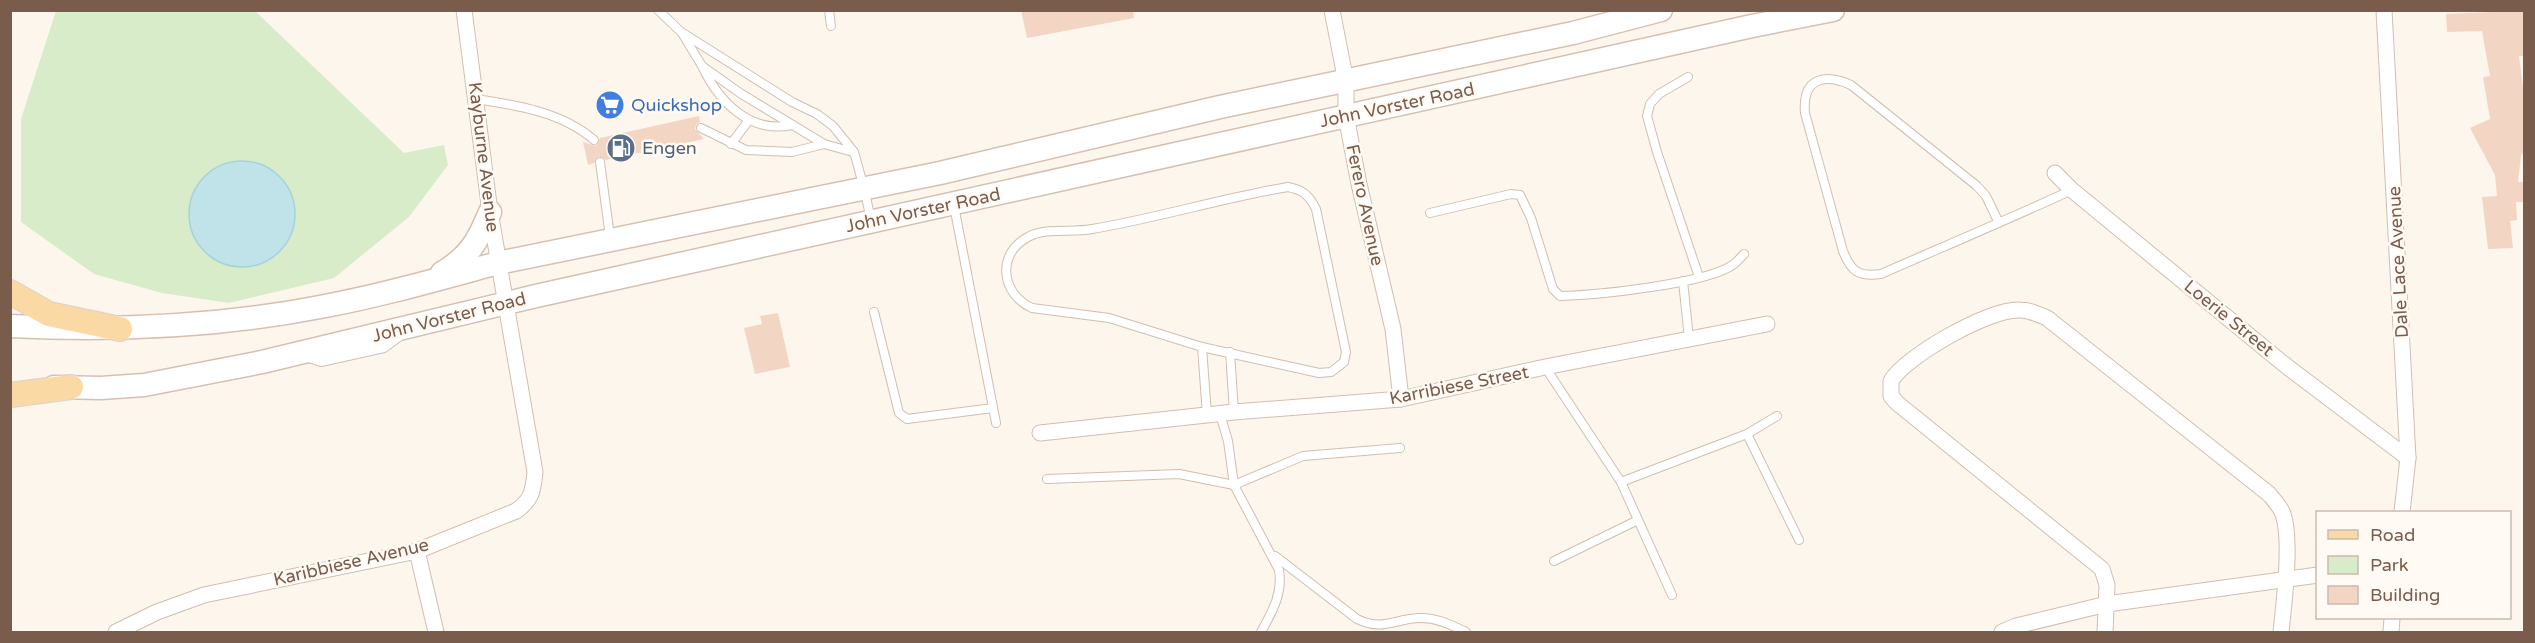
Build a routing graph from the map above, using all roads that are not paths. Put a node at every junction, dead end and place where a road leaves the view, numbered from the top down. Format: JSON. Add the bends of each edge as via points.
{"nodes":[{"id":1,"x":464,"y":10,"type":"edge"},
{"id":2,"x":658,"y":10,"type":"edge"},
{"id":3,"x":829,"y":10,"type":"edge"},
{"id":4,"x":1332,"y":10,"type":"edge"},
{"id":5,"x":1661,"y":10,"type":"edge"},
{"id":6,"x":1833,"y":10,"type":"edge"},
{"id":7,"x":2384,"y":10,"type":"edge"},
{"id":8,"x":831,"y":26,"type":"dead end"},
{"id":9,"x":681,"y":32,"type":"junction"},
{"id":10,"x":702,"y":66,"type":"junction"},
{"id":11,"x":1688,"y":77,"type":"dead end"},
{"id":12,"x":1346,"y":82,"type":"junction"},
{"id":13,"x":476,"y":99,"type":"junction"},
{"id":14,"x":1346,"y":116,"type":"junction"},
{"id":15,"x":749,"y":120,"type":"junction"},
{"id":16,"x":792,"y":125,"type":"junction"},
{"id":17,"x":701,"y":128,"type":"dead end"},
{"id":18,"x":594,"y":140,"type":"dead end"},
{"id":19,"x":731,"y":144,"type":"junction"},
{"id":20,"x":824,"y":144,"type":"junction"},
{"id":21,"x":854,"y":152,"type":"junction"},
{"id":22,"x":600,"y":162,"type":"dead end"},
{"id":23,"x":2055,"y":173,"type":"dead end"},
{"id":24,"x":864,"y":188,"type":"junction"},
{"id":25,"x":2072,"y":190,"type":"junction"},
{"id":26,"x":954,"y":204,"type":"junction"},
{"id":27,"x":490,"y":212,"type":"junction"},
{"id":28,"x":1430,"y":213,"type":"dead end"},
{"id":29,"x":871,"y":221,"type":"junction"},
{"id":30,"x":1999,"y":223,"type":"junction"},
{"id":31,"x":610,"y":242,"type":"junction"},
{"id":32,"x":1744,"y":254,"type":"dead end"},
{"id":33,"x":498,"y":263,"type":"junction"},
{"id":34,"x":1699,"y":278,"type":"junction"},
{"id":35,"x":1683,"y":281,"type":"junction"},
{"id":36,"x":426,"y":284,"type":"junction"},
{"id":37,"x":10,"y":292,"type":"edge"},
{"id":38,"x":504,"y":304,"type":"junction"},
{"id":39,"x":874,"y":312,"type":"dead end"},
{"id":40,"x":1767,"y":324,"type":"dead end"},
{"id":41,"x":10,"y":327,"type":"edge"},
{"id":42,"x":120,"y":329,"type":"junction"},
{"id":43,"x":1689,"y":339,"type":"junction"},
{"id":44,"x":1202,"y":347,"type":"junction"},
{"id":45,"x":1230,"y":352,"type":"junction"},
{"id":46,"x":1545,"y":368,"type":"junction"},
{"id":47,"x":10,"y":386,"type":"edge"},
{"id":48,"x":70,"y":387,"type":"junction"},
{"id":49,"x":10,"y":395,"type":"edge"},
{"id":50,"x":1401,"y":399,"type":"junction"},
{"id":51,"x":993,"y":408,"type":"junction"},
{"id":52,"x":1220,"y":414,"type":"junction"},
{"id":53,"x":1777,"y":416,"type":"dead end"},
{"id":54,"x":996,"y":423,"type":"dead end"},
{"id":55,"x":1040,"y":432,"type":"dead end"},
{"id":56,"x":1747,"y":434,"type":"junction"},
{"id":57,"x":1400,"y":448,"type":"dead end"},
{"id":58,"x":2408,"y":458,"type":"junction"},
{"id":59,"x":1047,"y":479,"type":"dead end"},
{"id":60,"x":1621,"y":482,"type":"junction"},
{"id":61,"x":1233,"y":485,"type":"junction"},
{"id":62,"x":2402,"y":511,"type":"edge"},
{"id":63,"x":1638,"y":520,"type":"junction"},
{"id":64,"x":1798,"y":540,"type":"dead end"},
{"id":65,"x":417,"y":551,"type":"junction"},
{"id":66,"x":1272,"y":554,"type":"junction"},
{"id":67,"x":1554,"y":561,"type":"dead end"},
{"id":68,"x":2316,"y":575,"type":"edge"},
{"id":69,"x":2286,"y":578,"type":"junction"},
{"id":70,"x":1672,"y":595,"type":"dead end"},
{"id":71,"x":2107,"y":604,"type":"junction"},
{"id":72,"x":116,"y":633,"type":"edge"},
{"id":73,"x":436,"y":633,"type":"edge"},
{"id":74,"x":1261,"y":633,"type":"edge"},
{"id":75,"x":1466,"y":633,"type":"edge"},
{"id":76,"x":2002,"y":633,"type":"edge"},
{"id":77,"x":2105,"y":633,"type":"edge"},
{"id":78,"x":2281,"y":633,"type":"edge"}],
"edges":[{"from":1,"to":13,"type":"street","name":"Kayburne Avenue"},
{"from":2,"to":9,"type":"lane"},
{"from":3,"to":8,"type":"lane"},
{"from":4,"to":12,"type":"street","name":"Ferero Avenue"},
{"from":5,"to":12,"type":"main road","name":"John Vorster Road"},
{"from":6,"to":14,"type":"main road","name":"John Vorster Road"},
{"from":7,"to":58,"type":"street","name":"Dale Lace Avenue"},
{"from":9,"to":10,"type":"lane"},
{"from":9,"to":21,"type":"lane","via":[[817,114],[833,126]]},
{"from":10,"to":15,"type":"lane","via":[[718,94]]},
{"from":10,"to":16,"type":"lane"},
{"from":11,"to":34,"type":"lane","via":[[1659,94],[1650,104],[1647,116]]},
{"from":12,"to":14,"type":"street","name":"Ferero Avenue"},
{"from":12,"to":24,"type":"main road","name":"John Vorster Road"},
{"from":13,"to":18,"type":"lane","via":[[558,119]]},
{"from":13,"to":27,"type":"street","name":"Kayburne Avenue"},
{"from":14,"to":26,"type":"main road","name":"John Vorster Road"},
{"from":14,"to":50,"type":"street","name":"Ferero Avenue","via":[[1393,329]]},
{"from":15,"to":16,"type":"lane","via":[[764,127]]},
{"from":15,"to":19,"type":"lane"},
{"from":16,"to":20,"type":"lane"},
{"from":17,"to":19,"type":"lane"},
{"from":19,"to":20,"type":"lane","via":[[747,150],[780,152]]},
{"from":20,"to":21,"type":"lane"},
{"from":21,"to":24,"type":"lane"},
{"from":22,"to":31,"type":"lane"},
{"from":23,"to":25,"type":"street","name":"Loerie Street"},
{"from":24,"to":29,"type":"lane"},
{"from":24,"to":31,"type":"main road","name":"John Vorster Road"},
{"from":25,"to":30,"type":"lane"},
{"from":25,"to":58,"type":"street","name":"Loerie Street","via":[[2285,365]]},
{"from":26,"to":29,"type":"main road","name":"John Vorster Road"},
{"from":26,"to":51,"type":"lane"},
{"from":27,"to":33,"type":"street","name":"Kayburne Avenue"},
{"from":27,"to":36,"type":"main road","via":[[472,248]]},
{"from":28,"to":35,"type":"lane","via":[[1520,195],[1553,288],[1560,296]]},
{"from":29,"to":38,"type":"main road","name":"John Vorster Road"},
{"from":30,"to":30,"type":"lane","via":[[1881,274],[1867,276],[1857,272],[1844,251],[1805,113],[1808,89],[1825,78],[1851,86],[1977,186]]},
{"from":31,"to":33,"type":"main road","name":"John Vorster Road"},
{"from":32,"to":34,"type":"lane","via":[[1734,265]]},
{"from":33,"to":36,"type":"main road","name":"John Vorster Road"},
{"from":33,"to":38,"type":"street","name":"Kayburne Avenue"},
{"from":34,"to":35,"type":"lane"},
{"from":35,"to":43,"type":"lane"},
{"from":36,"to":42,"type":"main road","name":"John Vorster Road","via":[[308,309],[208,323]]},
{"from":37,"to":42,"type":"main road","via":[[49,314]]},
{"from":38,"to":48,"type":"main road","name":"John Vorster Road","via":[[298,354],[144,385]]},
{"from":38,"to":65,"type":"street","name":"Karibbiese Avenue","via":[[535,472],[532,495],[516,511]]},
{"from":39,"to":51,"type":"lane","via":[[902,418]]},
{"from":40,"to":43,"type":"street","name":"Karribiese Street"},
{"from":41,"to":42,"type":"main road","name":"John Vorster Road"},
{"from":43,"to":46,"type":"street","name":"Karribiese Street"},
{"from":44,"to":45,"type":"lane"},
{"from":44,"to":45,"type":"lane","via":[[1108,318],[1032,308],[1012,293],[1006,266],[1012,253],[1029,236],[1091,229],[1288,187],[1301,190],[1316,209],[1346,352],[1344,362],[1332,372],[1319,373]]},
{"from":44,"to":52,"type":"lane"},
{"from":45,"to":52,"type":"lane"},
{"from":46,"to":50,"type":"street","name":"Karribiese Street"},
{"from":46,"to":60,"type":"lane"},
{"from":47,"to":48,"type":"main road","name":"John Vorster Road"},
{"from":48,"to":49,"type":"main road"},
{"from":50,"to":52,"type":"street","name":"Karribiese Street"},
{"from":51,"to":54,"type":"lane"},
{"from":52,"to":55,"type":"street","name":"Karribiese Street"},
{"from":52,"to":61,"type":"lane","via":[[1228,441]]},
{"from":53,"to":56,"type":"lane"},
{"from":56,"to":60,"type":"lane"},
{"from":56,"to":64,"type":"lane"},
{"from":57,"to":61,"type":"lane","via":[[1303,456]]},
{"from":58,"to":62,"type":"street","name":"Dale Lace Avenue"},
{"from":59,"to":61,"type":"lane","via":[[1179,474]]},
{"from":60,"to":63,"type":"lane"},
{"from":61,"to":66,"type":"lane"},
{"from":63,"to":67,"type":"lane"},
{"from":63,"to":70,"type":"lane"},
{"from":65,"to":72,"type":"street","name":"Karibbiese Avenue","via":[[204,595],[157,612]]},
{"from":65,"to":73,"type":"street"},
{"from":66,"to":74,"type":"lane","via":[[1281,581],[1277,603]]},
{"from":66,"to":75,"type":"lane","via":[[1369,625],[1419,618],[1443,621]]},
{"from":68,"to":69,"type":"street"},
{"from":69,"to":71,"type":"street"},
{"from":69,"to":71,"type":"street","via":[[2286,525],[2278,504],[2269,494],[2047,318],[2019,309],[2007,311],[1954,333],[1906,363],[1891,381],[1891,396],[2102,568]]},
{"from":69,"to":78,"type":"street"},
{"from":71,"to":76,"type":"street","via":[[2016,626]]},
{"from":71,"to":77,"type":"street"}]}
